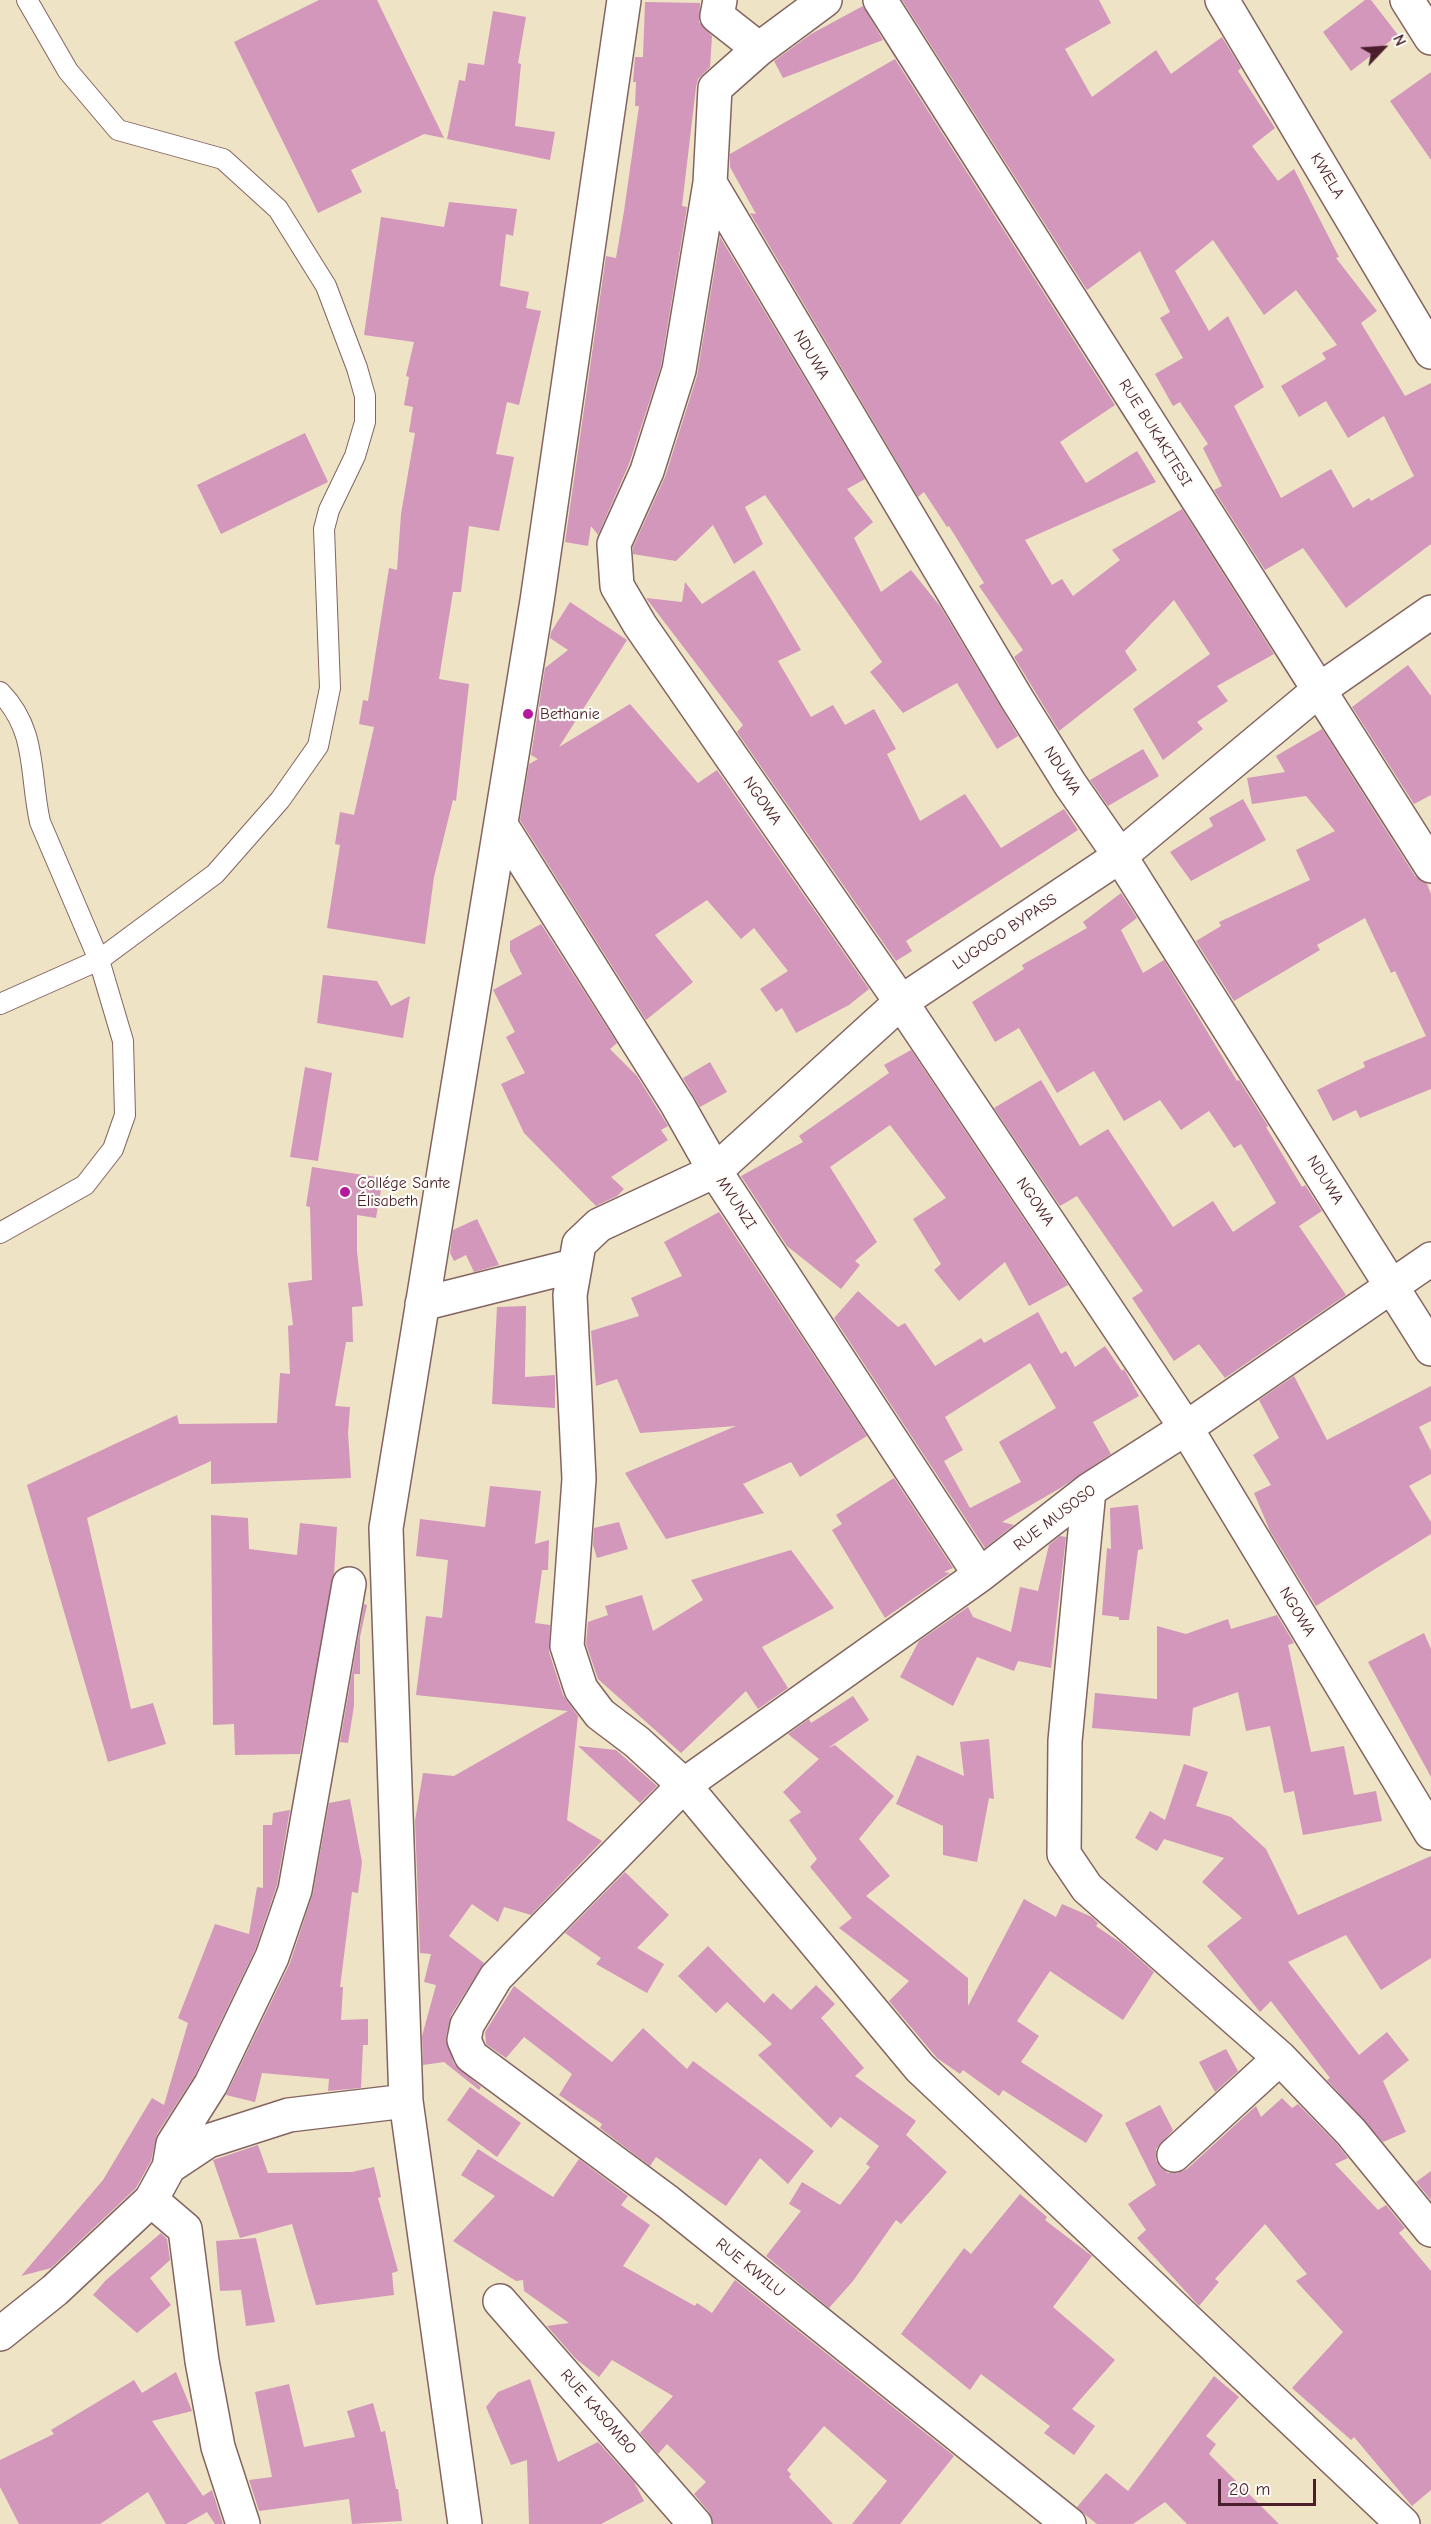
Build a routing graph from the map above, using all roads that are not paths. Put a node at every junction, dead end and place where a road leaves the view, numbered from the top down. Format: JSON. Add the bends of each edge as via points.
{"nodes":[{"id":1,"x":27,"y":0,"type":"edge"},
{"id":2,"x":624,"y":0,"type":"edge"},
{"id":3,"x":720,"y":0,"type":"edge"},
{"id":4,"x":825,"y":0,"type":"edge"},
{"id":5,"x":880,"y":0,"type":"edge"},
{"id":6,"x":1222,"y":0,"type":"edge"},
{"id":7,"x":1407,"y":0,"type":"edge"},
{"id":8,"x":1431,"y":38,"type":"edge"},
{"id":9,"x":759,"y":49,"type":"junction"},
{"id":10,"x":710,"y":183,"type":"junction"},
{"id":11,"x":1431,"y":352,"type":"edge"},
{"id":12,"x":1431,"y":612,"type":"edge"},
{"id":13,"x":1319,"y":690,"type":"junction"},
{"id":14,"x":0,"y":692,"type":"edge"},
{"id":15,"x":501,"y":825,"type":"junction"},
{"id":16,"x":1120,"y":856,"type":"junction"},
{"id":17,"x":1431,"y":866,"type":"edge"},
{"id":18,"x":99,"y":960,"type":"junction"},
{"id":19,"x":901,"y":1002,"type":"junction"},
{"id":20,"x":0,"y":1004,"type":"edge"},
{"id":21,"x":715,"y":1171,"type":"junction"},
{"id":22,"x":0,"y":1233,"type":"edge"},
{"id":23,"x":576,"y":1255,"type":"junction"},
{"id":24,"x":1431,"y":1259,"type":"edge"},
{"id":25,"x":1392,"y":1287,"type":"junction"},
{"id":26,"x":422,"y":1304,"type":"junction"},
{"id":27,"x":1431,"y":1349,"type":"edge"},
{"id":28,"x":1186,"y":1428,"type":"junction"},
{"id":29,"x":1089,"y":1490,"type":"junction"},
{"id":30,"x":980,"y":1575,"type":"junction"},
{"id":31,"x":349,"y":1584,"type":"dead end"},
{"id":32,"x":684,"y":1785,"type":"junction"},
{"id":33,"x":1431,"y":1833,"type":"edge"},
{"id":34,"x":1280,"y":2058,"type":"junction"},
{"id":35,"x":406,"y":2101,"type":"junction"},
{"id":36,"x":1174,"y":2155,"type":"dead end"},
{"id":37,"x":169,"y":2167,"type":"junction"},
{"id":38,"x":151,"y":2200,"type":"junction"},
{"id":39,"x":1431,"y":2230,"type":"edge"},
{"id":40,"x":500,"y":2301,"type":"dead end"},
{"id":41,"x":0,"y":2334,"type":"edge"},
{"id":42,"x":243,"y":2524,"type":"edge"},
{"id":43,"x":465,"y":2524,"type":"edge"},
{"id":44,"x":695,"y":2524,"type":"edge"},
{"id":45,"x":1069,"y":2524,"type":"edge"},
{"id":46,"x":1403,"y":2524,"type":"edge"}],
"edges":[{"from":1,"to":18,"type":"lane","via":[[68,71],[118,130],[223,159],[278,209],[326,286],[365,396],[365,422],[355,456],[329,510],[324,530],[330,688],[318,746],[280,800],[215,874]]},
{"from":2,"to":15,"type":"street"},
{"from":3,"to":9,"type":"street","via":[[717,16]]},
{"from":4,"to":9,"type":"street"},
{"from":5,"to":13,"type":"street","name":"RUE BUKAKITESI"},
{"from":6,"to":11,"type":"street","name":"KWELA"},
{"from":7,"to":8,"type":"street"},
{"from":9,"to":10,"type":"street","via":[[715,88]]},
{"from":10,"to":16,"type":"street","name":"NDUWA","via":[[1017,699]]},
{"from":10,"to":19,"type":"street","name":"NGOWA","via":[[680,370],[647,471],[614,544],[617,586]]},
{"from":12,"to":13,"type":"street","name":"LUGOGO BYPASS"},
{"from":13,"to":16,"type":"street","name":"LUGOGO BYPASS"},
{"from":13,"to":17,"type":"street","name":"RUE BUKAKITESI"},
{"from":14,"to":18,"type":"lane","via":[[21,718],[31,747],[40,822]]},
{"from":15,"to":21,"type":"street","name":"MVUNZI"},
{"from":15,"to":26,"type":"street"},
{"from":16,"to":19,"type":"street","name":"LUGOGO BYPASS"},
{"from":16,"to":25,"type":"street","name":"NDUWA"},
{"from":18,"to":20,"type":"lane"},
{"from":18,"to":22,"type":"lane","via":[[123,1041],[126,1115],[113,1149],[85,1185]]},
{"from":19,"to":21,"type":"street","name":"LUGOGO BYPASS"},
{"from":19,"to":28,"type":"street","name":"NGOWA"},
{"from":21,"to":23,"type":"street","name":"LUGOGO BYPASS","via":[[599,1225]]},
{"from":21,"to":30,"type":"street","name":"MVUNZI"},
{"from":23,"to":26,"type":"street"},
{"from":23,"to":32,"type":"street","via":[[570,1295],[579,1479],[567,1646],[581,1689],[600,1714]]},
{"from":24,"to":25,"type":"street","name":"RUE MUSOSO"},
{"from":25,"to":27,"type":"street","name":"NDUWA"},
{"from":25,"to":28,"type":"street","name":"RUE MUSOSO"},
{"from":26,"to":35,"type":"street","via":[[386,1528]]},
{"from":28,"to":29,"type":"street","name":"RUE MUSOSO"},
{"from":28,"to":33,"type":"street","name":"NGOWA"},
{"from":29,"to":30,"type":"street","name":"RUE MUSOSO"},
{"from":29,"to":34,"type":"street","via":[[1065,1741],[1064,1854],[1087,1888]]},
{"from":30,"to":32,"type":"street","name":"RUE MUSOSO"},
{"from":31,"to":37,"type":"street","via":[[295,1890],[272,1957],[211,2084],[173,2144]]},
{"from":32,"to":45,"type":"street","name":"RUE KWILU","via":[[496,1977],[467,2025],[464,2040],[471,2056],[668,2202]]},
{"from":32,"to":46,"type":"street","via":[[920,2068]]},
{"from":34,"to":36,"type":"street"},
{"from":34,"to":39,"type":"street","via":[[1350,2132]]},
{"from":35,"to":37,"type":"street","via":[[289,2115],[208,2141]]},
{"from":35,"to":43,"type":"street"},
{"from":37,"to":38,"type":"street"},
{"from":38,"to":41,"type":"street","via":[[55,2290]]},
{"from":38,"to":42,"type":"street","via":[[185,2229],[218,2447]]},
{"from":40,"to":44,"type":"street","name":"RUE KASOMBO"}]}
